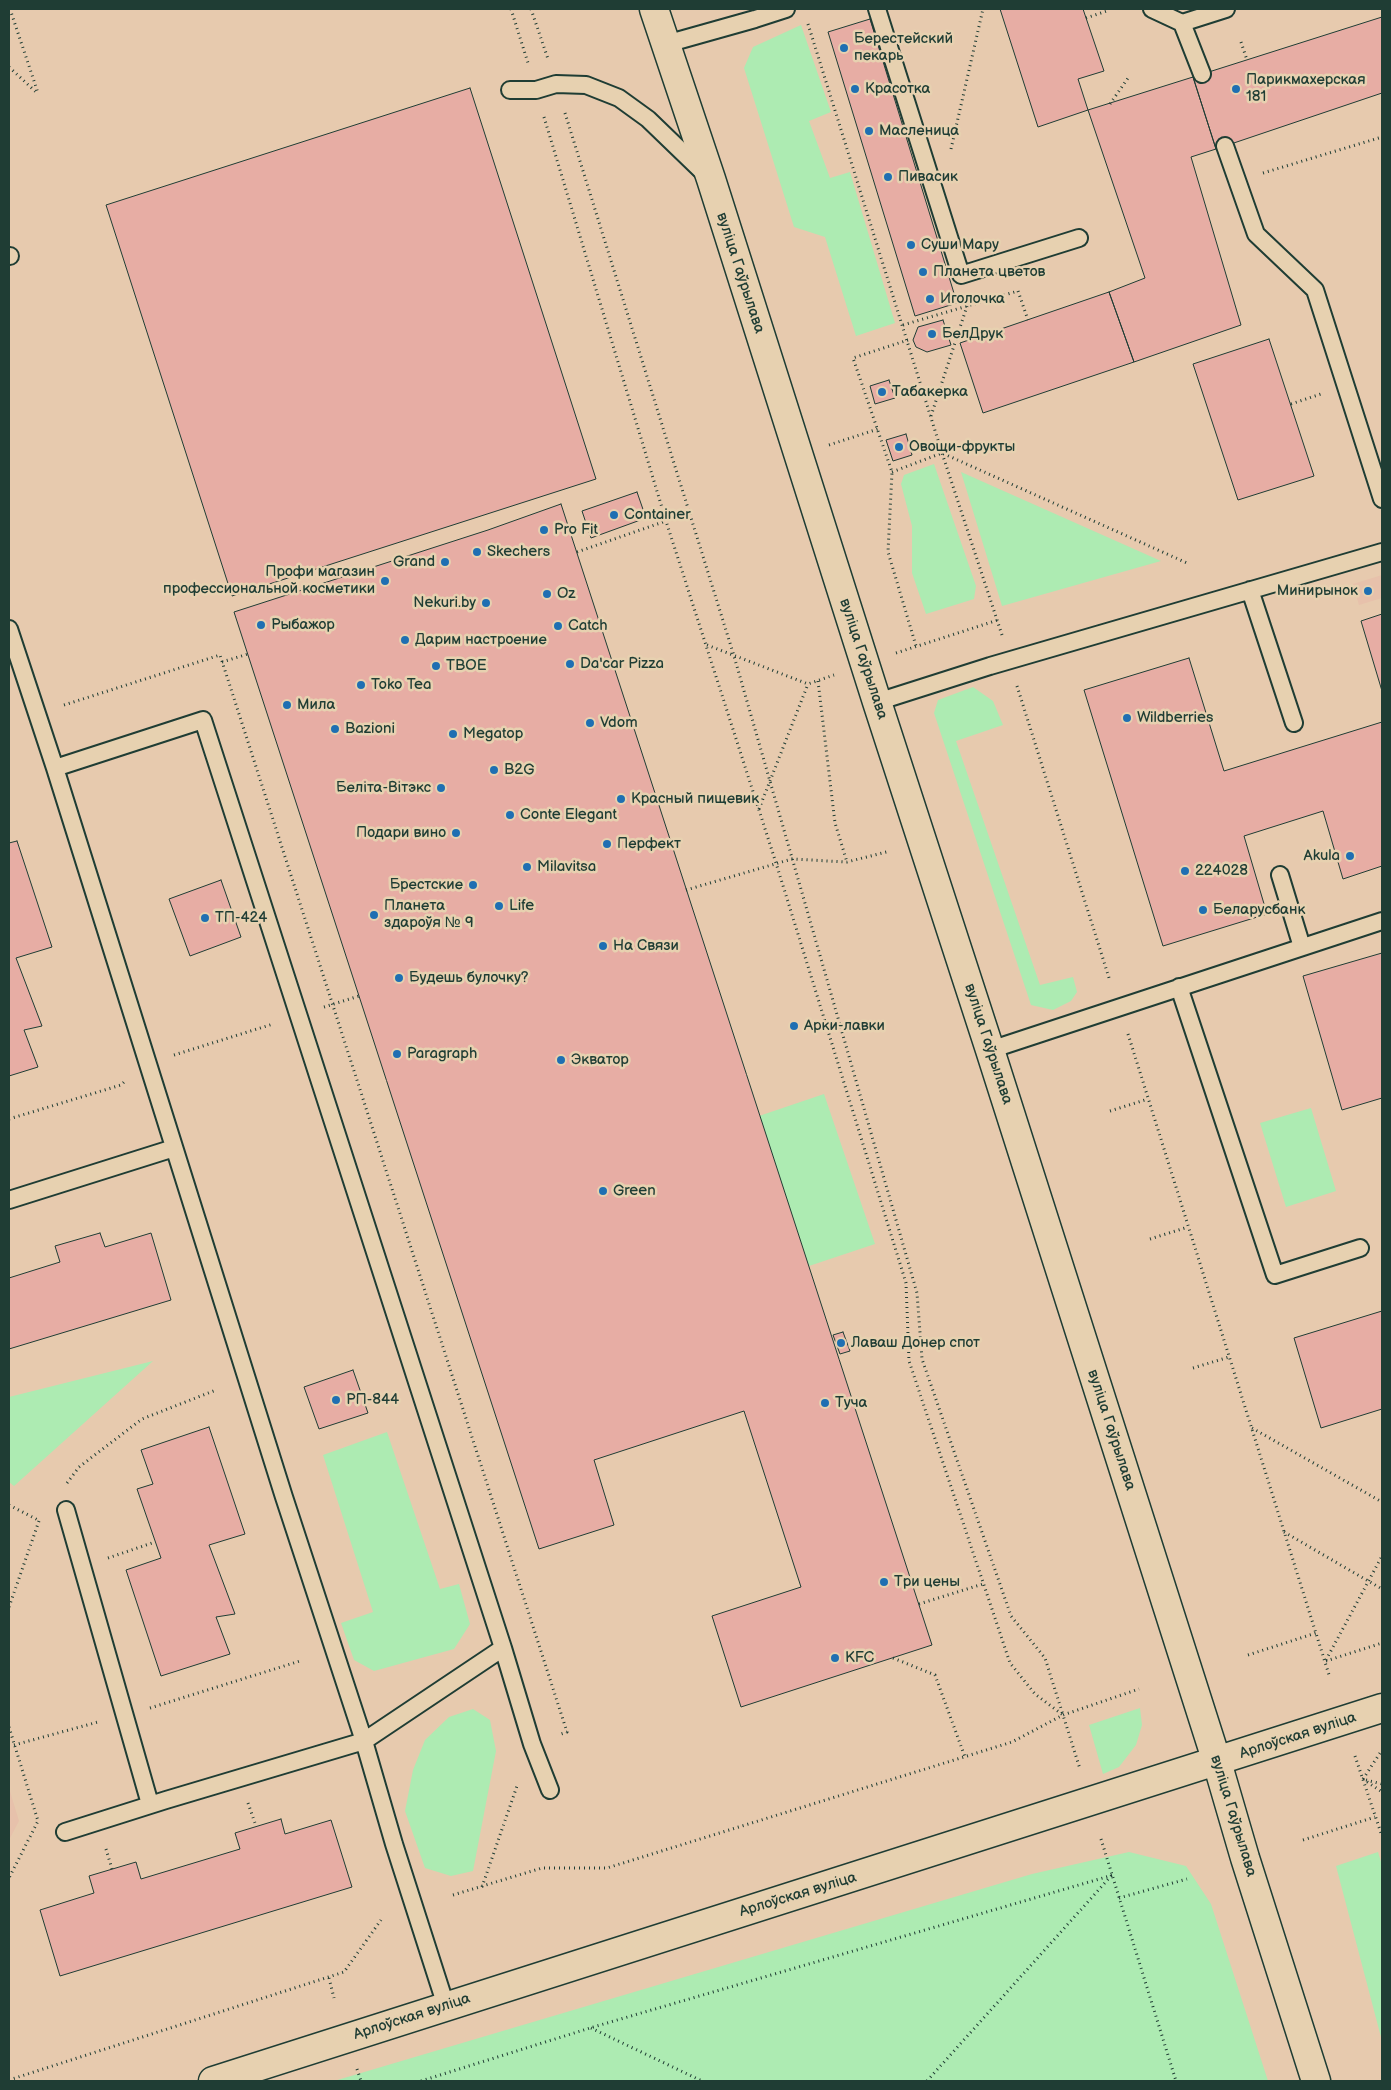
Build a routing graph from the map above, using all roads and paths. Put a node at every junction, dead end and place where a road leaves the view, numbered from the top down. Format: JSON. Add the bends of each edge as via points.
{"nodes":[{"id":1,"x":10,"y":9,"type":"edge"},
{"id":2,"x":511,"y":9,"type":"edge"},
{"id":3,"x":532,"y":9,"type":"edge"},
{"id":4,"x":654,"y":9,"type":"edge"},
{"id":5,"x":786,"y":9,"type":"edge"},
{"id":6,"x":877,"y":9,"type":"edge"},
{"id":7,"x":983,"y":9,"type":"edge"},
{"id":8,"x":1152,"y":9,"type":"edge"},
{"id":9,"x":1226,"y":9,"type":"edge"},
{"id":10,"x":1107,"y":11,"type":"dead end"},
{"id":11,"x":753,"y":14,"type":"edge"},
{"id":12,"x":806,"y":16,"type":"dead end"},
{"id":13,"x":1086,"y":18,"type":"dead end"},
{"id":14,"x":1182,"y":22,"type":"junction"},
{"id":15,"x":1241,"y":42,"type":"dead end"},
{"id":16,"x":666,"y":44,"type":"junction"},
{"id":17,"x":1247,"y":60,"type":"dead end"},
{"id":18,"x":9,"y":67,"type":"edge"},
{"id":19,"x":1202,"y":74,"type":"dead end"},
{"id":20,"x":1128,"y":78,"type":"dead end"},
{"id":21,"x":556,"y":84,"type":"junction"},
{"id":22,"x":510,"y":90,"type":"dead end"},
{"id":23,"x":536,"y":90,"type":"junction"},
{"id":24,"x":1110,"y":104,"type":"dead end"},
{"id":25,"x":1382,"y":137,"type":"edge"},
{"id":26,"x":1225,"y":146,"type":"dead end"},
{"id":27,"x":949,"y":154,"type":"dead end"},
{"id":28,"x":711,"y":179,"type":"junction"},
{"id":29,"x":1237,"y":180,"type":"junction"},
{"id":30,"x":1079,"y":238,"type":"dead end"},
{"id":31,"x":967,"y":306,"type":"junction"},
{"id":32,"x":1028,"y":320,"type":"dead end"},
{"id":33,"x":903,"y":325,"type":"junction"},
{"id":34,"x":908,"y":340,"type":"junction"},
{"id":35,"x":1324,"y":393,"type":"dead end"},
{"id":36,"x":1290,"y":404,"type":"dead end"},
{"id":37,"x":931,"y":417,"type":"junction"},
{"id":38,"x":878,"y":429,"type":"junction"},
{"id":39,"x":942,"y":453,"type":"junction"},
{"id":40,"x":798,"y":456,"type":"junction"},
{"id":41,"x":892,"y":472,"type":"junction"},
{"id":42,"x":1382,"y":499,"type":"edge"},
{"id":43,"x":666,"y":521,"type":"junction"},
{"id":44,"x":577,"y":552,"type":"dead end"},
{"id":45,"x":1382,"y":552,"type":"edge"},
{"id":46,"x":1187,"y":564,"type":"dead end"},
{"id":47,"x":1250,"y":590,"type":"junction"},
{"id":48,"x":9,"y":629,"type":"edge"},
{"id":49,"x":916,"y":646,"type":"dead end"},
{"id":50,"x":248,"y":654,"type":"dead end"},
{"id":51,"x":220,"y":655,"type":"dead end"},
{"id":52,"x":1009,"y":660,"type":"junction"},
{"id":53,"x":222,"y":662,"type":"dead end"},
{"id":54,"x":818,"y":681,"type":"dead end"},
{"id":55,"x":808,"y":684,"type":"dead end"},
{"id":56,"x":877,"y":702,"type":"junction"},
{"id":57,"x":36,"y":714,"type":"junction"},
{"id":58,"x":1294,"y":723,"type":"dead end"},
{"id":59,"x":55,"y":768,"type":"junction"},
{"id":60,"x":769,"y":781,"type":"junction"},
{"id":61,"x":759,"y":809,"type":"junction"},
{"id":62,"x":922,"y":841,"type":"junction"},
{"id":63,"x":792,"y":859,"type":"junction"},
{"id":64,"x":847,"y":862,"type":"junction"},
{"id":65,"x":776,"y":863,"type":"junction"},
{"id":66,"x":1280,"y":875,"type":"dead end"},
{"id":67,"x":686,"y":890,"type":"dead end"},
{"id":68,"x":1382,"y":921,"type":"edge"},
{"id":69,"x":1302,"y":947,"type":"junction"},
{"id":70,"x":1178,"y":987,"type":"junction"},
{"id":71,"x":359,"y":996,"type":"dead end"},
{"id":72,"x":1119,"y":1007,"type":"junction"},
{"id":73,"x":298,"y":1015,"type":"junction"},
{"id":74,"x":990,"y":1050,"type":"junction"},
{"id":75,"x":149,"y":1064,"type":"junction"},
{"id":76,"x":1148,"y":1100,"type":"junction"},
{"id":77,"x":1110,"y":1111,"type":"dead end"},
{"id":78,"x":9,"y":1119,"type":"edge"},
{"id":79,"x":174,"y":1148,"type":"junction"},
{"id":80,"x":9,"y":1200,"type":"edge"},
{"id":81,"x":1188,"y":1227,"type":"junction"},
{"id":82,"x":1150,"y":1239,"type":"dead end"},
{"id":83,"x":1360,"y":1248,"type":"dead end"},
{"id":84,"x":1229,"y":1357,"type":"junction"},
{"id":85,"x":1193,"y":1368,"type":"dead end"},
{"id":86,"x":216,"y":1390,"type":"dead end"},
{"id":87,"x":1252,"y":1428,"type":"junction"},
{"id":88,"x":62,"y":1489,"type":"dead end"},
{"id":89,"x":1382,"y":1502,"type":"edge"},
{"id":90,"x":66,"y":1510,"type":"dead end"},
{"id":91,"x":44,"y":1512,"type":"dead end"},
{"id":92,"x":1284,"y":1532,"type":"junction"},
{"id":93,"x":1382,"y":1556,"type":"edge"},
{"id":94,"x":1369,"y":1581,"type":"junction"},
{"id":95,"x":983,"y":1584,"type":"junction"},
{"id":96,"x":1382,"y":1589,"type":"edge"},
{"id":97,"x":919,"y":1604,"type":"dead end"},
{"id":98,"x":9,"y":1607,"type":"edge"},
{"id":99,"x":1316,"y":1633,"type":"junction"},
{"id":100,"x":1382,"y":1643,"type":"edge"},
{"id":101,"x":503,"y":1648,"type":"junction"},
{"id":102,"x":1248,"y":1655,"type":"dead end"},
{"id":103,"x":893,"y":1658,"type":"dead end"},
{"id":104,"x":1325,"y":1661,"type":"junction"},
{"id":105,"x":300,"y":1662,"type":"dead end"},
{"id":106,"x":1330,"y":1678,"type":"dead end"},
{"id":107,"x":1139,"y":1689,"type":"dead end"},
{"id":108,"x":1382,"y":1708,"type":"edge"},
{"id":109,"x":124,"y":1715,"type":"junction"},
{"id":110,"x":1063,"y":1715,"type":"junction"},
{"id":111,"x":9,"y":1727,"type":"edge"},
{"id":112,"x":364,"y":1741,"type":"junction"},
{"id":113,"x":14,"y":1745,"type":"junction"},
{"id":114,"x":1382,"y":1750,"type":"edge"},
{"id":115,"x":1355,"y":1756,"type":"dead end"},
{"id":116,"x":965,"y":1757,"type":"junction"},
{"id":117,"x":1217,"y":1762,"type":"junction"},
{"id":118,"x":1081,"y":1771,"type":"dead end"},
{"id":119,"x":1363,"y":1779,"type":"junction"},
{"id":120,"x":1382,"y":1784,"type":"edge"},
{"id":121,"x":550,"y":1790,"type":"dead end"},
{"id":122,"x":1382,"y":1792,"type":"edge"},
{"id":123,"x":248,"y":1800,"type":"dead end"},
{"id":124,"x":150,"y":1804,"type":"junction"},
{"id":125,"x":1375,"y":1817,"type":"junction"},
{"id":126,"x":256,"y":1826,"type":"dead end"},
{"id":127,"x":65,"y":1832,"type":"dead end"},
{"id":128,"x":1382,"y":1836,"type":"edge"},
{"id":129,"x":1101,"y":1838,"type":"dead end"},
{"id":130,"x":1303,"y":1840,"type":"dead end"},
{"id":131,"x":105,"y":1845,"type":"dead end"},
{"id":132,"x":112,"y":1870,"type":"dead end"},
{"id":133,"x":1113,"y":1875,"type":"junction"},
{"id":134,"x":9,"y":1878,"type":"edge"},
{"id":135,"x":1187,"y":1879,"type":"dead end"},
{"id":136,"x":452,"y":1896,"type":"dead end"},
{"id":137,"x":1120,"y":1898,"type":"junction"},
{"id":138,"x":381,"y":1920,"type":"dead end"},
{"id":139,"x":329,"y":1978,"type":"junction"},
{"id":140,"x":334,"y":1998,"type":"dead end"},
{"id":141,"x":446,"y":2006,"type":"junction"},
{"id":142,"x":590,"y":2028,"type":"junction"},
{"id":143,"x":357,"y":2069,"type":"dead end"},
{"id":144,"x":9,"y":2080,"type":"edge"},
{"id":145,"x":213,"y":2081,"type":"edge"},
{"id":146,"x":361,"y":2081,"type":"edge"},
{"id":147,"x":421,"y":2081,"type":"edge"},
{"id":148,"x":702,"y":2081,"type":"edge"},
{"id":149,"x":927,"y":2081,"type":"edge"},
{"id":150,"x":1176,"y":2081,"type":"edge"},
{"id":151,"x":1316,"y":2081,"type":"edge"}],
"edges":[{"from":1,"to":18,"type":"path","via":[[38,93]]},
{"from":2,"to":23,"type":"path"},
{"from":3,"to":21,"type":"path"},
{"from":4,"to":16,"type":"main road","name":"вуліца Гаўрылава"},
{"from":5,"to":11,"type":"lane"},
{"from":6,"to":30,"type":"lane","via":[[960,275]]},
{"from":7,"to":27,"type":"path"},
{"from":8,"to":14,"type":"lane"},
{"from":9,"to":14,"type":"lane"},
{"from":10,"to":13,"type":"path"},
{"from":11,"to":16,"type":"lane"},
{"from":12,"to":33,"type":"path"},
{"from":14,"to":19,"type":"lane"},
{"from":15,"to":17,"type":"path"},
{"from":16,"to":28,"type":"main road","name":"вуліца Гаўрылава"},
{"from":20,"to":24,"type":"path"},
{"from":21,"to":23,"type":"lane"},
{"from":21,"to":28,"type":"lane","via":[[586,85],[619,98],[648,119]]},
{"from":21,"to":60,"type":"path","via":[[734,656]]},
{"from":22,"to":23,"type":"lane"},
{"from":23,"to":43,"type":"path"},
{"from":25,"to":29,"type":"path"},
{"from":26,"to":29,"type":"lane"},
{"from":28,"to":40,"type":"main road","name":"вуліца Гаўрылава"},
{"from":29,"to":42,"type":"lane","via":[[1256,234],[1315,290]]},
{"from":31,"to":32,"type":"path","via":[[1018,291]]},
{"from":31,"to":33,"type":"path"},
{"from":31,"to":37,"type":"path"},
{"from":33,"to":34,"type":"path"},
{"from":34,"to":37,"type":"path"},
{"from":34,"to":38,"type":"path","via":[[853,358]]},
{"from":35,"to":36,"type":"path"},
{"from":37,"to":39,"type":"path"},
{"from":38,"to":40,"type":"path"},
{"from":38,"to":41,"type":"path"},
{"from":39,"to":41,"type":"path"},
{"from":39,"to":46,"type":"path"},
{"from":39,"to":52,"type":"path"},
{"from":40,"to":56,"type":"main road","name":"вуліца Гаўрылава"},
{"from":41,"to":49,"type":"path","via":[[888,552]]},
{"from":43,"to":44,"type":"path"},
{"from":43,"to":61,"type":"path"},
{"from":45,"to":47,"type":"lane"},
{"from":47,"to":52,"type":"lane"},
{"from":47,"to":58,"type":"lane"},
{"from":48,"to":57,"type":"lane"},
{"from":50,"to":53,"type":"path"},
{"from":51,"to":57,"type":"path"},
{"from":52,"to":56,"type":"lane"},
{"from":52,"to":72,"type":"path"},
{"from":54,"to":64,"type":"path","via":[[835,824]]},
{"from":55,"to":60,"type":"path"},
{"from":56,"to":62,"type":"main road","name":"вуліца Гаўрылава"},
{"from":57,"to":59,"type":"lane"},
{"from":59,"to":73,"type":"lane","via":[[202,720]]},
{"from":59,"to":75,"type":"lane"},
{"from":60,"to":61,"type":"path"},
{"from":60,"to":63,"type":"path"},
{"from":61,"to":65,"type":"path"},
{"from":62,"to":64,"type":"path"},
{"from":62,"to":74,"type":"main road","name":"вуліца Гаўрылава"},
{"from":63,"to":64,"type":"path"},
{"from":63,"to":65,"type":"path"},
{"from":63,"to":110,"type":"path","via":[[917,1293],[922,1360],[1011,1616],[1045,1658]]},
{"from":65,"to":67,"type":"path"},
{"from":65,"to":95,"type":"path","via":[[906,1283],[909,1361]]},
{"from":66,"to":69,"type":"lane"},
{"from":68,"to":69,"type":"lane"},
{"from":69,"to":70,"type":"lane"},
{"from":70,"to":72,"type":"lane"},
{"from":70,"to":83,"type":"lane","via":[[1275,1275]]},
{"from":71,"to":73,"type":"path"},
{"from":72,"to":74,"type":"lane"},
{"from":72,"to":76,"type":"path"},
{"from":73,"to":75,"type":"path"},
{"from":73,"to":101,"type":"lane"},
{"from":74,"to":117,"type":"main road","name":"вуліца Гаўрылава"},
{"from":75,"to":78,"type":"path","via":[[121,1085]]},
{"from":75,"to":79,"type":"lane"},
{"from":76,"to":77,"type":"path"},
{"from":76,"to":81,"type":"path"},
{"from":79,"to":80,"type":"lane"},
{"from":79,"to":112,"type":"lane"},
{"from":81,"to":82,"type":"path"},
{"from":81,"to":84,"type":"path"},
{"from":84,"to":85,"type":"path"},
{"from":84,"to":87,"type":"path"},
{"from":86,"to":88,"type":"path","via":[[142,1420],[79,1466]]},
{"from":87,"to":89,"type":"path"},
{"from":87,"to":92,"type":"path"},
{"from":90,"to":109,"type":"lane"},
{"from":91,"to":98,"type":"path","via":[[38,1520]]},
{"from":92,"to":94,"type":"path"},
{"from":92,"to":99,"type":"path"},
{"from":93,"to":94,"type":"path"},
{"from":94,"to":96,"type":"path"},
{"from":94,"to":104,"type":"path"},
{"from":95,"to":97,"type":"path"},
{"from":95,"to":110,"type":"path","via":[[1010,1663],[1035,1694]]},
{"from":99,"to":102,"type":"path"},
{"from":99,"to":104,"type":"path"},
{"from":100,"to":104,"type":"path"},
{"from":101,"to":112,"type":"lane"},
{"from":101,"to":121,"type":"lane","via":[[532,1744]]},
{"from":103,"to":116,"type":"path","via":[[935,1675]]},
{"from":104,"to":106,"type":"path"},
{"from":105,"to":109,"type":"path"},
{"from":107,"to":110,"type":"path"},
{"from":108,"to":117,"type":"main road","name":"Арлоўская вуліца"},
{"from":109,"to":113,"type":"path"},
{"from":109,"to":124,"type":"lane"},
{"from":110,"to":116,"type":"path","via":[[1012,1742]]},
{"from":110,"to":118,"type":"path"},
{"from":111,"to":113,"type":"path"},
{"from":112,"to":124,"type":"lane"},
{"from":112,"to":141,"type":"lane"},
{"from":113,"to":134,"type":"path","via":[[38,1821]]},
{"from":114,"to":119,"type":"path"},
{"from":115,"to":119,"type":"path"},
{"from":116,"to":136,"type":"path","via":[[607,1868],[542,1868]]},
{"from":117,"to":141,"type":"main road","name":"Арлоўская вуліца"},
{"from":117,"to":151,"type":"main road","name":"вуліца Гаўрылава"},
{"from":119,"to":120,"type":"path"},
{"from":119,"to":122,"type":"path"},
{"from":119,"to":125,"type":"path"},
{"from":123,"to":126,"type":"path"},
{"from":124,"to":127,"type":"lane"},
{"from":125,"to":128,"type":"path"},
{"from":125,"to":130,"type":"path"},
{"from":129,"to":133,"type":"path"},
{"from":131,"to":132,"type":"path"},
{"from":133,"to":137,"type":"path"},
{"from":133,"to":142,"type":"path"},
{"from":133,"to":149,"type":"path"},
{"from":135,"to":137,"type":"path"},
{"from":137,"to":150,"type":"path"},
{"from":138,"to":139,"type":"path","via":[[344,1972]]},
{"from":139,"to":140,"type":"path"},
{"from":139,"to":144,"type":"path"},
{"from":141,"to":145,"type":"main road","name":"Арлоўская вуліца"},
{"from":142,"to":147,"type":"path"},
{"from":142,"to":148,"type":"path"},
{"from":143,"to":146,"type":"path"}]}
